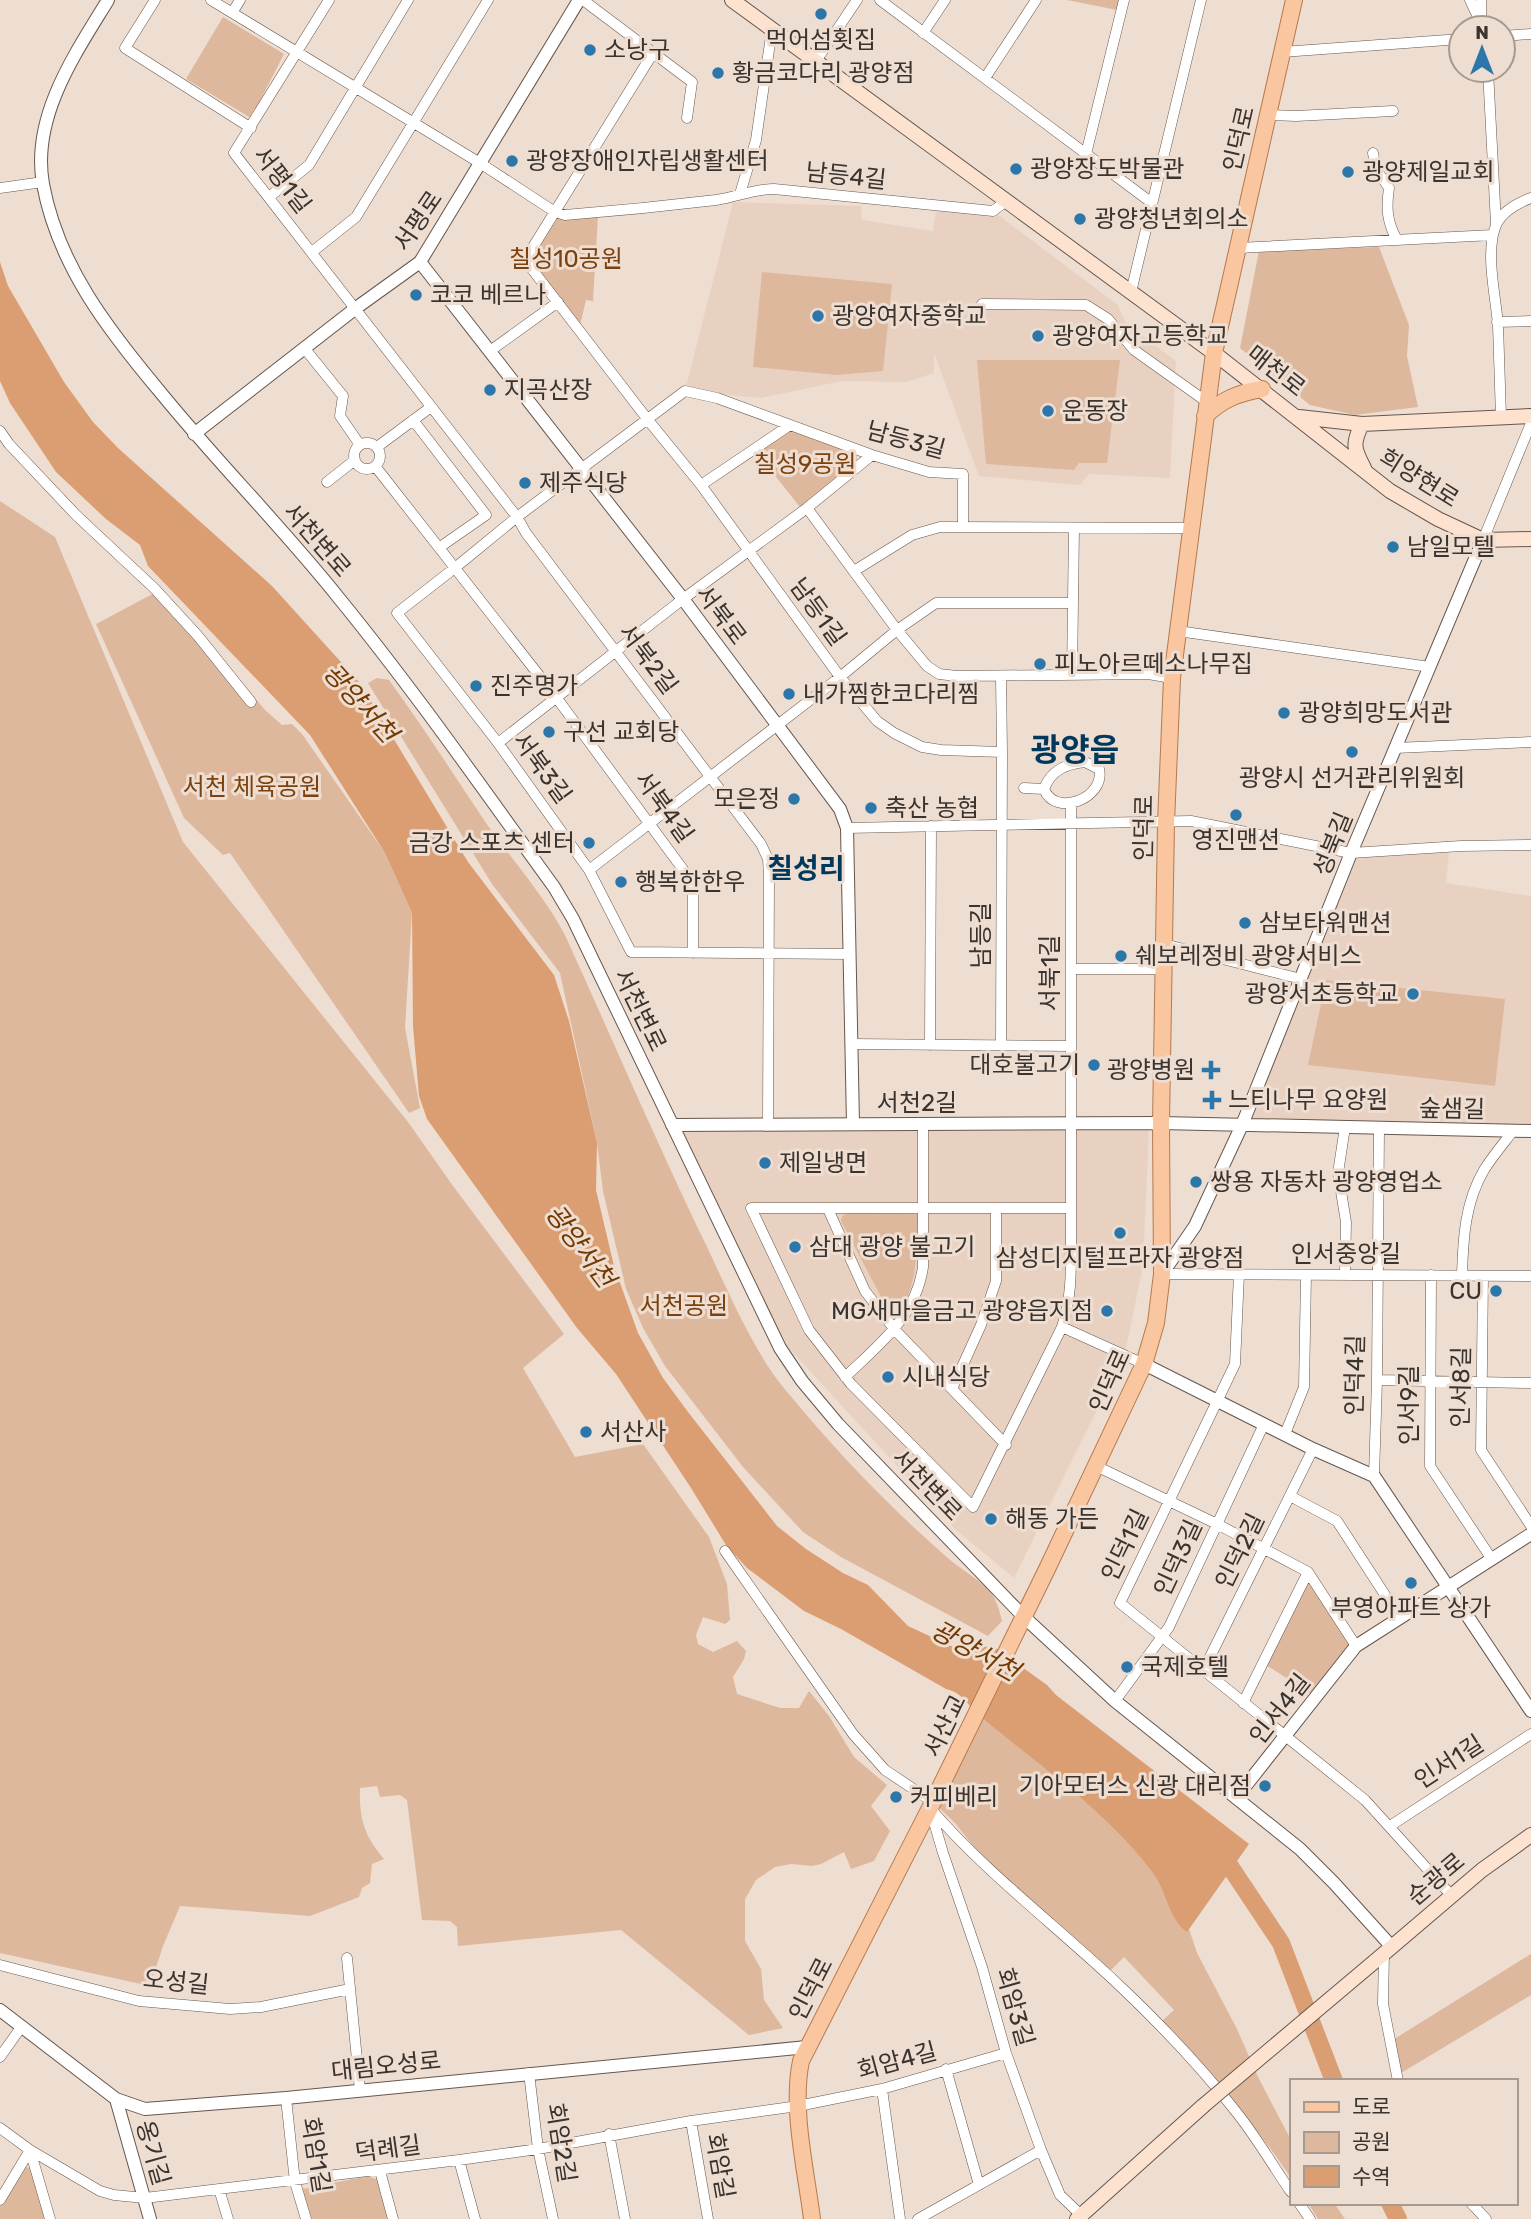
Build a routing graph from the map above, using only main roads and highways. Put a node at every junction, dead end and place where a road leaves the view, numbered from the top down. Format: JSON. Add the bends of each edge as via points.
{"nodes":[{"id":1,"x":732,"y":0,"type":"edge"},
{"id":2,"x":1294,"y":0,"type":"edge"},
{"id":3,"x":1214,"y":353,"type":"junction"},
{"id":4,"x":1262,"y":389,"type":"junction"},
{"id":5,"x":1206,"y":409,"type":"junction"},
{"id":6,"x":1531,"y":416,"type":"edge"},
{"id":7,"x":1297,"y":417,"type":"junction"},
{"id":8,"x":1362,"y":424,"type":"junction"},
{"id":9,"x":1368,"y":474,"type":"junction"},
{"id":10,"x":1531,"y":539,"type":"edge"},
{"id":11,"x":1014,"y":1638,"type":"joint"},
{"id":12,"x":933,"y":1802,"type":"joint"},
{"id":13,"x":1531,"y":1835,"type":"edge"},
{"id":14,"x":1081,"y":2218,"type":"edge"},
{"id":15,"x":812,"y":2219,"type":"edge"}],
"edges":[{"from":1,"to":3,"type":"main road","name":"매천로"},
{"from":2,"to":3,"type":"main road","name":"인덕로"},
{"from":3,"to":4,"type":"main road","name":"매천로"},
{"from":3,"to":5,"type":"main road","name":"인덕로"},
{"from":4,"to":5,"type":"main road","via":[[1241,392]]},
{"from":4,"to":7,"type":"main road","name":"매천로"},
{"from":5,"to":11,"type":"main road","name":"인덕로","via":[[1172,678],[1166,823],[1162,1274],[1156,1323],[1144,1364]]},
{"from":6,"to":8,"type":"main road","name":"매천로"},
{"from":7,"to":8,"type":"main road","name":"매천로"},
{"from":7,"to":9,"type":"main road","name":"희양현로"},
{"from":8,"to":9,"type":"main road","via":[[1355,448]]},
{"from":9,"to":10,"type":"main road","name":"희양현로","via":[[1429,514],[1483,540]]},
{"from":11,"to":12,"type":"main road","name":"서산교"},
{"from":12,"to":15,"type":"main road","name":"인덕로","via":[[807,2047],[798,2074],[797,2106]]},
{"from":13,"to":14,"type":"main road","name":"순광로","bridge":true,"via":[[1451,1895],[1203,2106]]}]}
